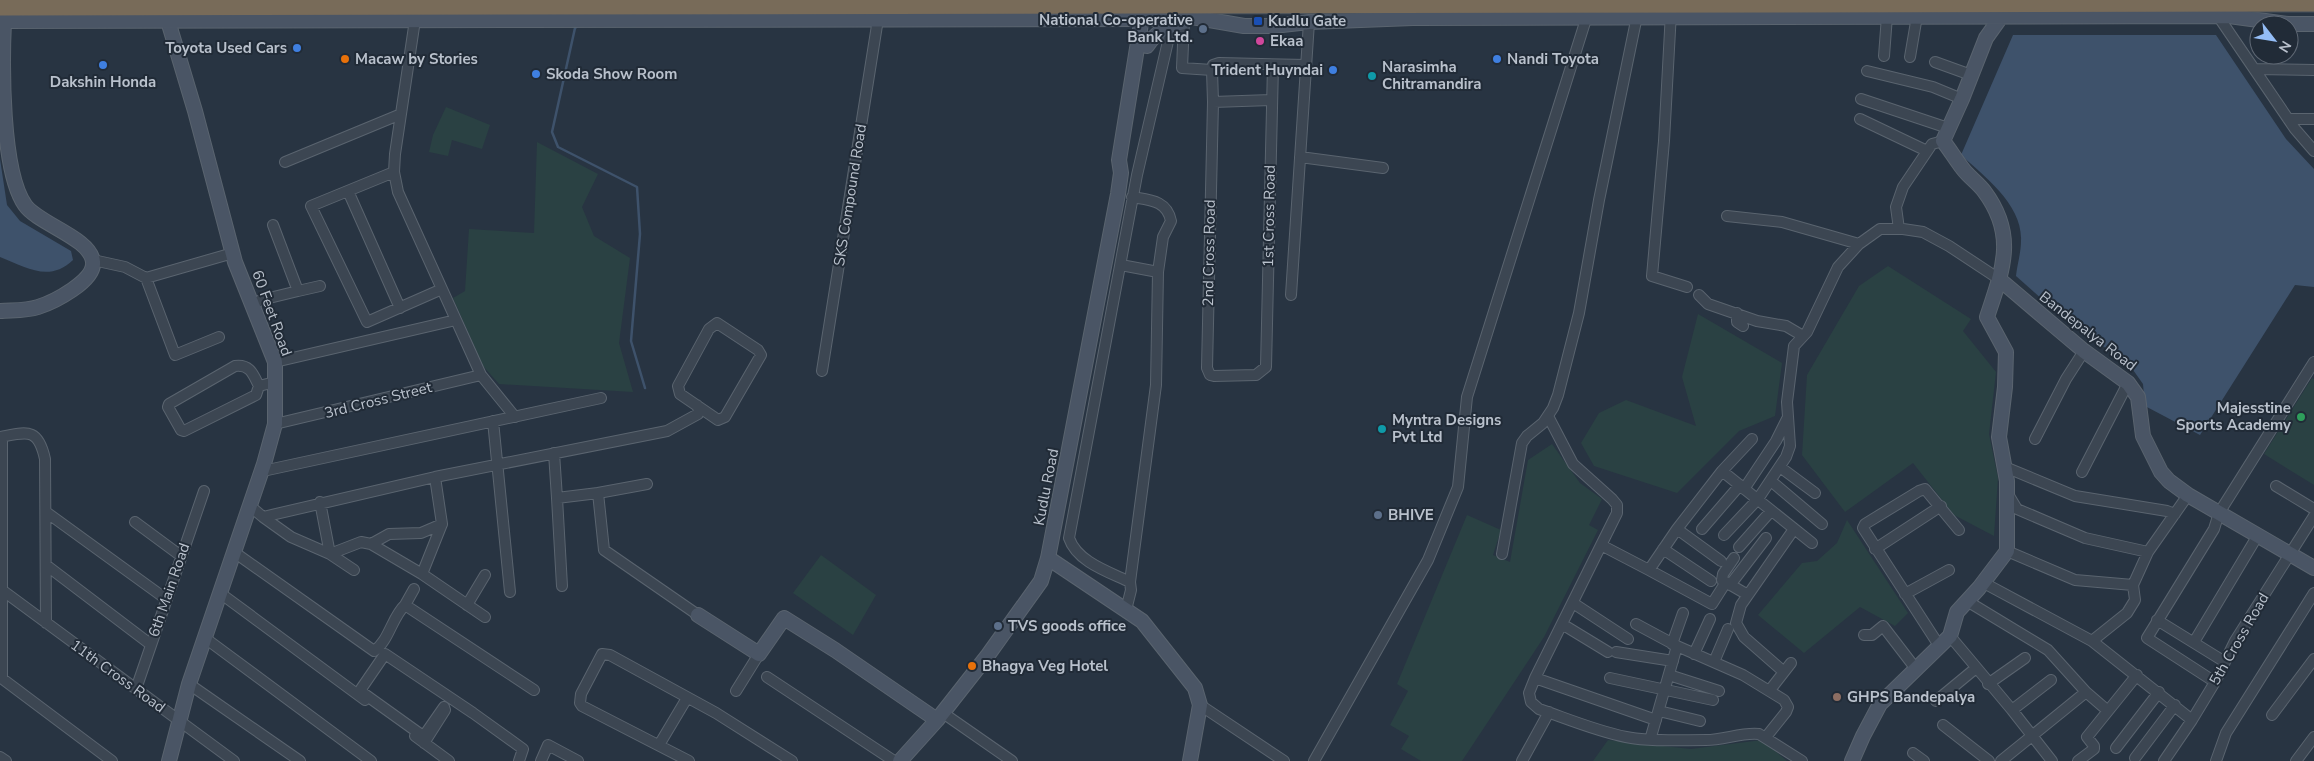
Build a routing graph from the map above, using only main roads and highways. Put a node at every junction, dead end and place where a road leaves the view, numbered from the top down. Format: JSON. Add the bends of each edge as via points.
{"nodes":[{"id":1,"x":731,"y":0,"type":"edge"},
{"id":2,"x":0,"y":2,"type":"edge"},
{"id":3,"x":2314,"y":2,"type":"edge"},
{"id":4,"x":1147,"y":7,"type":"edge"},
{"id":5,"x":2001,"y":7,"type":"edge"},
{"id":6,"x":1,"y":16,"type":"edge"}],
"edges":[{"from":1,"to":2,"type":"highway"},
{"from":3,"to":5,"type":"highway"},
{"from":4,"to":5,"type":"highway"},
{"from":4,"to":6,"type":"highway"}]}
